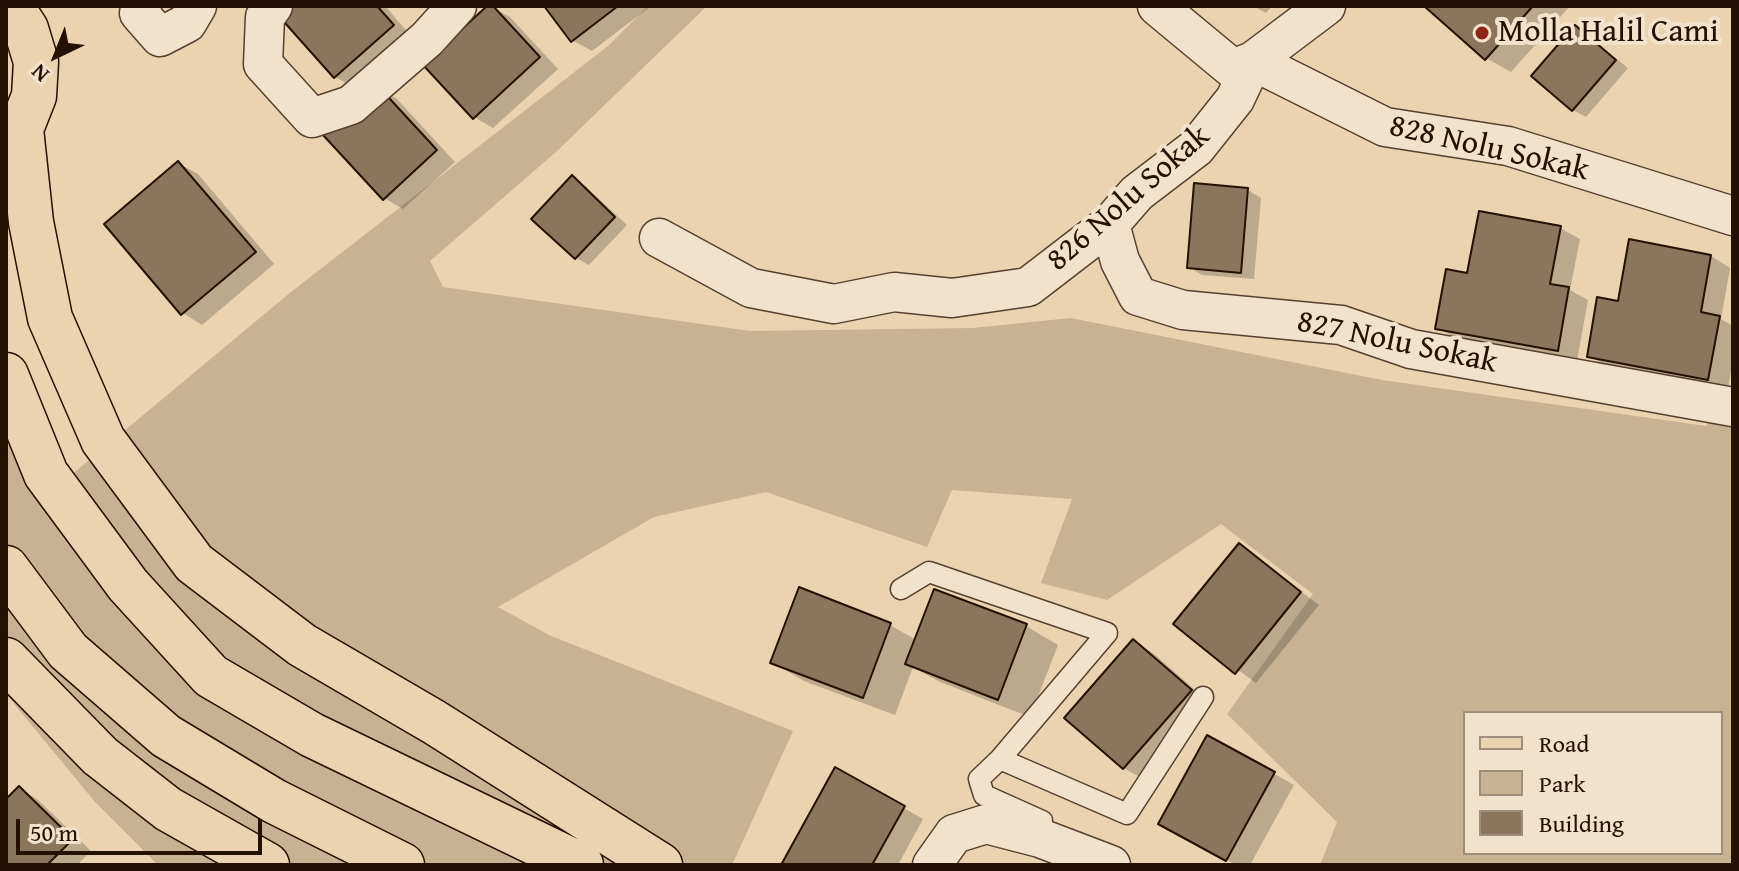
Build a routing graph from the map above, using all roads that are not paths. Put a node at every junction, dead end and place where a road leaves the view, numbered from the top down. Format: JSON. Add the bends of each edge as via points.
{"nodes":[{"id":1,"x":142,"y":6,"type":"edge"},
{"id":2,"x":197,"y":6,"type":"edge"},
{"id":3,"x":273,"y":6,"type":"edge"},
{"id":4,"x":457,"y":6,"type":"edge"},
{"id":5,"x":1157,"y":6,"type":"edge"},
{"id":6,"x":1326,"y":6,"type":"edge"},
{"id":7,"x":29,"y":17,"type":"edge"},
{"id":8,"x":1253,"y":61,"type":"junction"},
{"id":9,"x":14,"y":138,"type":"edge"},
{"id":10,"x":1733,"y":216,"type":"edge"},
{"id":11,"x":1110,"y":224,"type":"junction"},
{"id":12,"x":659,"y":238,"type":"dead end"},
{"id":13,"x":6,"y":375,"type":"edge"},
{"id":14,"x":1733,"y":407,"type":"edge"},
{"id":15,"x":6,"y":568,"type":"edge"},
{"id":16,"x":901,"y":589,"type":"dead end"},
{"id":17,"x":6,"y":660,"type":"edge"},
{"id":18,"x":1203,"y":697,"type":"dead end"},
{"id":19,"x":1000,"y":759,"type":"junction"},
{"id":20,"x":1040,"y":838,"type":"junction"},
{"id":21,"x":267,"y":865,"type":"edge"},
{"id":22,"x":402,"y":865,"type":"edge"},
{"id":23,"x":581,"y":865,"type":"edge"},
{"id":24,"x":660,"y":865,"type":"edge"},
{"id":25,"x":932,"y":865,"type":"edge"},
{"id":26,"x":1111,"y":865,"type":"edge"}],
"edges":[{"from":1,"to":2,"type":"street","via":[[139,13],[160,37],[187,23]]},
{"from":3,"to":4,"type":"street","via":[[265,17],[263,64],[312,118],[351,105]]},
{"from":5,"to":8,"type":"street","via":[[1233,69]]},
{"from":6,"to":8,"type":"street","name":"826 Nolu Sokak"},
{"from":7,"to":9,"type":"main road","via":[[36,62],[34,96]]},
{"from":8,"to":10,"type":"street","name":"828 Nolu Sokak","via":[[1385,127],[1508,146]]},
{"from":8,"to":11,"type":"street","name":"826 Nolu Sokak","via":[[1235,99],[1196,148],[1137,193]]},
{"from":9,"to":24,"type":"main road","via":[[50,318],[103,440],[194,563],[302,645]]},
{"from":11,"to":12,"type":"street","name":"826 Nolu Sokak","via":[[1028,287],[952,298],[894,292],[834,304],[751,288]]},
{"from":11,"to":14,"type":"street","name":"827 Nolu Sokak","via":[[1120,261],[1138,296],[1168,305],[1341,325],[1411,349]]},
{"from":13,"to":23,"type":"main road","via":[[46,474],[128,585],[211,676],[312,735]]},
{"from":15,"to":22,"type":"main road","via":[[68,651],[166,736],[274,801]]},
{"from":16,"to":19,"type":"lane","via":[[929,572],[1107,633]]},
{"from":17,"to":21,"type":"main road","via":[[100,756],[168,809]]},
{"from":18,"to":19,"type":"lane","via":[[1127,814]]},
{"from":19,"to":20,"type":"lane","via":[[979,779],[984,795],[1042,821]]},
{"from":20,"to":25,"type":"street","via":[[986,824],[954,834]]},
{"from":20,"to":26,"type":"street"}]}
